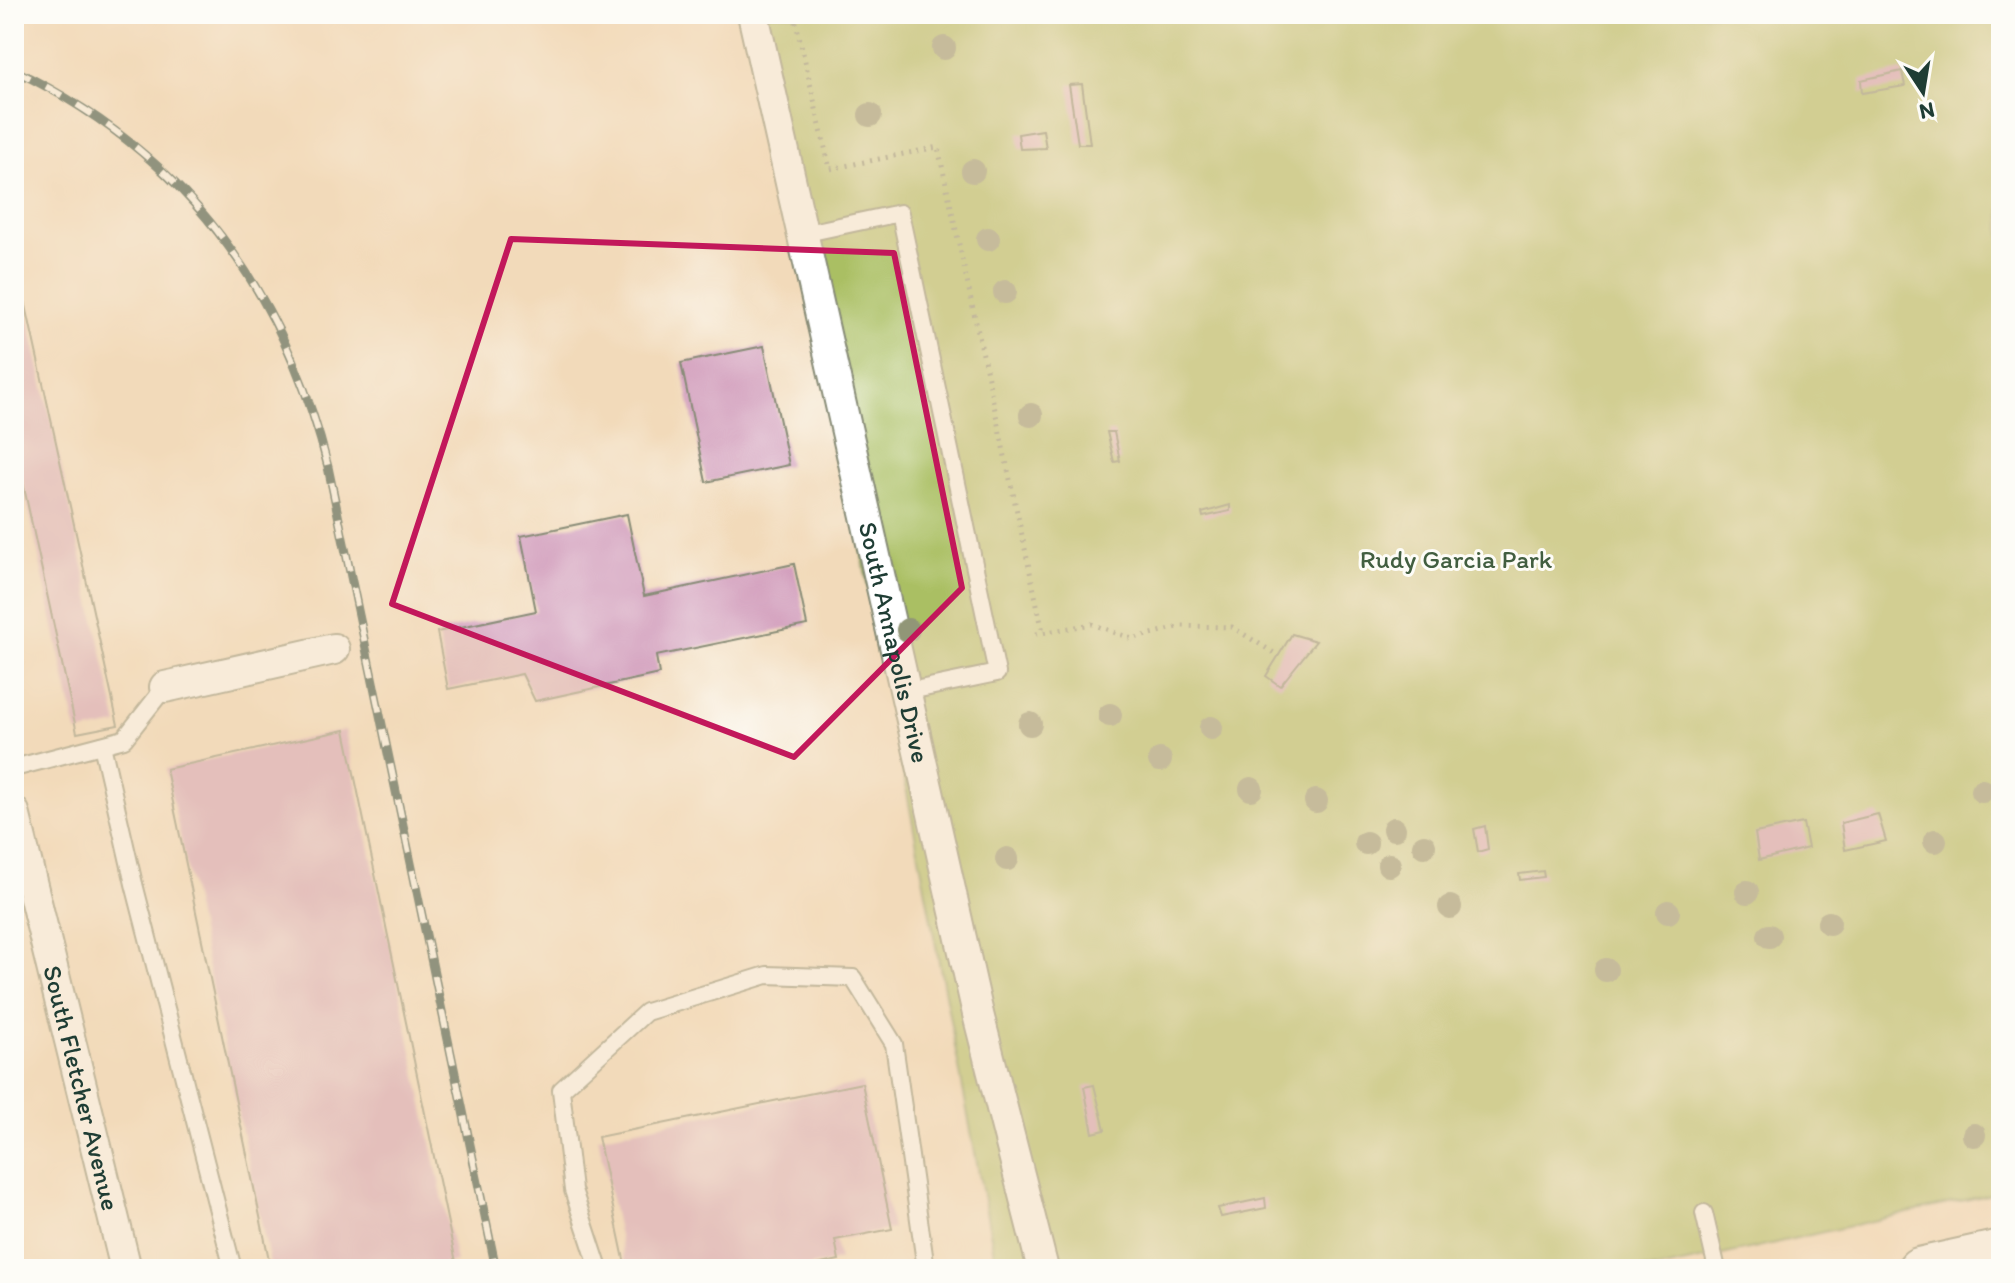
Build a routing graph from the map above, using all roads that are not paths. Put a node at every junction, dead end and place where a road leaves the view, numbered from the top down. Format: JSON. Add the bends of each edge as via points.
{"nodes":[{"id":1,"x":753,"y":14,"type":"edge"},
{"id":2,"x":802,"y":234,"type":"junction"},
{"id":3,"x":334,"y":649,"type":"dead end"},
{"id":4,"x":165,"y":687,"type":"joint"},
{"id":5,"x":905,"y":692,"type":"junction"},
{"id":6,"x":102,"y":745,"type":"junction"},
{"id":7,"x":14,"y":768,"type":"edge"},
{"id":8,"x":14,"y":812,"type":"edge"},
{"id":9,"x":1704,"y":1213,"type":"dead end"},
{"id":10,"x":2001,"y":1251,"type":"edge"},
{"id":11,"x":126,"y":1269,"type":"edge"},
{"id":12,"x":233,"y":1269,"type":"edge"},
{"id":13,"x":599,"y":1269,"type":"edge"},
{"id":14,"x":926,"y":1269,"type":"edge"},
{"id":15,"x":1043,"y":1269,"type":"edge"},
{"id":16,"x":1717,"y":1269,"type":"edge"},
{"id":17,"x":1919,"y":1269,"type":"edge"}],
"edges":[{"from":1,"to":2,"type":"street","name":"South Annapolis Drive"},
{"from":2,"to":5,"type":"street","name":"South Annapolis Drive"},
{"from":2,"to":5,"type":"lane","via":[[900,213],[997,673]]},
{"from":3,"to":4,"type":"street"},
{"from":4,"to":6,"type":"lane","via":[[124,739]]},
{"from":5,"to":15,"type":"street","name":"South Annapolis Drive"},
{"from":6,"to":7,"type":"lane"},
{"from":6,"to":12,"type":"lane"},
{"from":8,"to":11,"type":"street","name":"South Fletcher Avenue"},
{"from":9,"to":16,"type":"lane"},
{"from":10,"to":17,"type":"main road"},
{"from":13,"to":14,"type":"lane","via":[[573,1190],[561,1090],[646,1012],[767,975],[853,978],[894,1044]]}]}
